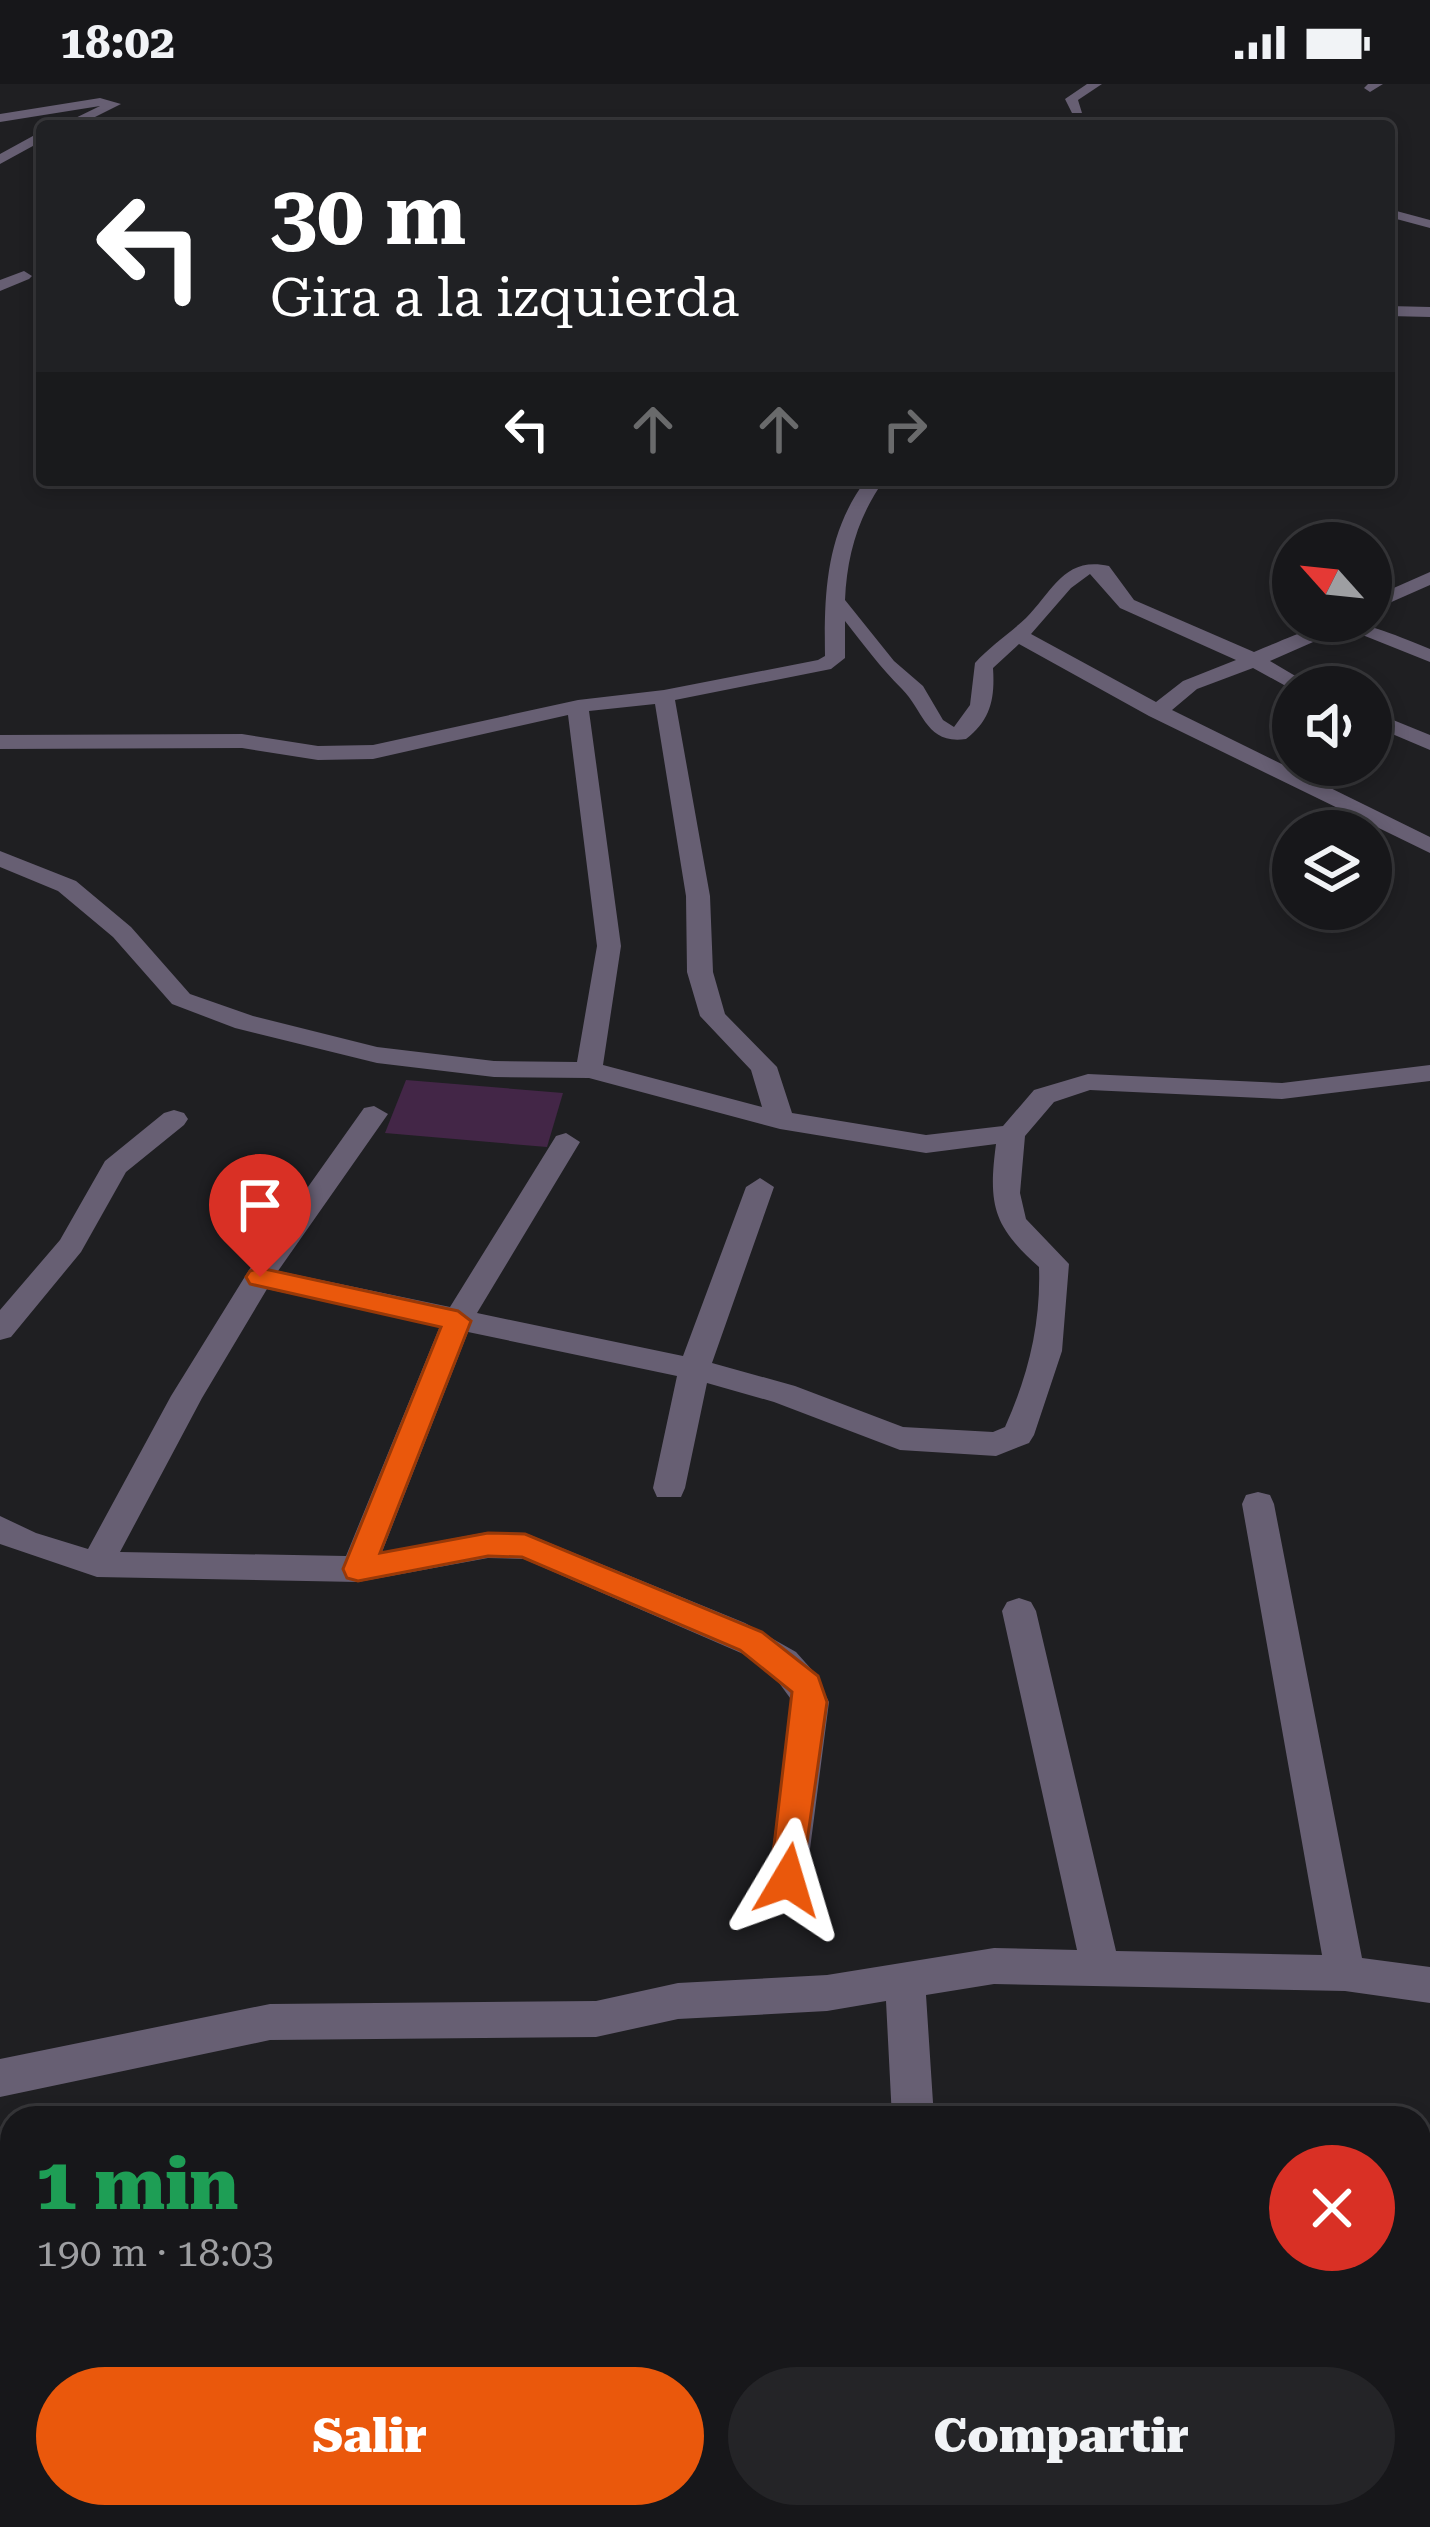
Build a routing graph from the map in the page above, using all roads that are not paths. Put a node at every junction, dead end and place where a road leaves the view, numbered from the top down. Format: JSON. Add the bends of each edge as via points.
{"nodes":[{"id":1,"x":1096,"y":84,"type":"edge"},
{"id":2,"x":1077,"y":110,"type":"dead end"},
{"id":3,"x":0,"y":118,"type":"edge"},
{"id":4,"x":79,"y":120,"type":"edge"},
{"id":5,"x":36,"y":139,"type":"edge"},
{"id":6,"x":0,"y":160,"type":"edge"},
{"id":7,"x":1395,"y":215,"type":"edge"},
{"id":8,"x":1430,"y":224,"type":"edge"},
{"id":9,"x":24,"y":276,"type":"dead end"},
{"id":10,"x":0,"y":286,"type":"edge"},
{"id":11,"x":1395,"y":311,"type":"edge"},
{"id":12,"x":1430,"y":312,"type":"edge"},
{"id":13,"x":870,"y":486,"type":"edge"},
{"id":14,"x":1430,"y":578,"type":"edge"},
{"id":15,"x":1392,"y":595,"type":"edge"},
{"id":16,"x":833,"y":600,"type":"junction"},
{"id":17,"x":1017,"y":635,"type":"junction"},
{"id":18,"x":1430,"y":656,"type":"edge"},
{"id":19,"x":1255,"y":660,"type":"junction"},
{"id":20,"x":1272,"y":670,"type":"edge"},
{"id":21,"x":664,"y":696,"type":"junction"},
{"id":22,"x":578,"y":706,"type":"junction"},
{"id":23,"x":1157,"y":711,"type":"junction"},
{"id":24,"x":1392,"y":726,"type":"edge"},
{"id":25,"x":0,"y":742,"type":"edge"},
{"id":26,"x":1430,"y":743,"type":"edge"},
{"id":27,"x":1430,"y":846,"type":"edge"},
{"id":28,"x":0,"y":858,"type":"edge"},
{"id":29,"x":590,"y":1070,"type":"junction"},
{"id":30,"x":1430,"y":1072,"type":"edge"},
{"id":31,"x":374,"y":1114,"type":"dead end"},
{"id":32,"x":174,"y":1119,"type":"dead end"},
{"id":33,"x":780,"y":1120,"type":"junction"},
{"id":34,"x":1011,"y":1134,"type":"junction"},
{"id":35,"x":566,"y":1142,"type":"dead end"},
{"id":36,"x":760,"y":1187,"type":"dead end"},
{"id":37,"x":260,"y":1277,"type":"junction"},
{"id":38,"x":458,"y":1321,"type":"junction"},
{"id":39,"x":0,"y":1330,"type":"edge"},
{"id":40,"x":694,"y":1369,"type":"junction"},
{"id":41,"x":669,"y":1488,"type":"dead end"},
{"id":42,"x":1258,"y":1504,"type":"dead end"},
{"id":43,"x":0,"y":1529,"type":"edge"},
{"id":44,"x":97,"y":1564,"type":"junction"},
{"id":45,"x":358,"y":1569,"type":"junction"},
{"id":46,"x":1019,"y":1611,"type":"dead end"},
{"id":47,"x":788,"y":1880,"type":"dead end"},
{"id":48,"x":1101,"y":1970,"type":"junction"},
{"id":49,"x":1346,"y":1973,"type":"junction"},
{"id":50,"x":905,"y":1981,"type":"junction"},
{"id":51,"x":1430,"y":1985,"type":"edge"},
{"id":52,"x":0,"y":2078,"type":"edge"},
{"id":53,"x":912,"y":2106,"type":"edge"}],
"edges":[{"from":1,"to":2,"type":"street","via":[[1071,99]]},
{"from":3,"to":4,"type":"street","via":[[115,103]]},
{"from":5,"to":6,"type":"street"},
{"from":7,"to":8,"type":"street"},
{"from":9,"to":10,"type":"street"},
{"from":11,"to":12,"type":"street"},
{"from":13,"to":16,"type":"street","via":[[855,503]]},
{"from":14,"to":15,"type":"street"},
{"from":16,"to":17,"type":"street","via":[[942,731],[968,728],[979,713],[982,668]]},
{"from":16,"to":21,"type":"street","via":[[835,658],[824,665]]},
{"from":17,"to":19,"type":"street","via":[[1088,568],[1102,570],[1127,604]]},
{"from":17,"to":23,"type":"street"},
{"from":18,"to":19,"type":"street","via":[[1345,621]]},
{"from":19,"to":20,"type":"street"},
{"from":19,"to":23,"type":"street","via":[[1190,685]]},
{"from":21,"to":22,"type":"street"},
{"from":21,"to":33,"type":"street","via":[[698,896],[700,972],[713,1016],[764,1067]]},
{"from":22,"to":25,"type":"street","via":[[373,752],[242,741]]},
{"from":22,"to":29,"type":"street","via":[[609,946]]},
{"from":23,"to":27,"type":"street"},
{"from":24,"to":26,"type":"street"},
{"from":28,"to":29,"type":"street","via":[[67,886],[122,932],[181,999],[244,1022],[377,1055]]},
{"from":29,"to":33,"type":"street"},
{"from":30,"to":34,"type":"street","via":[[1282,1090],[1088,1082],[1044,1096]]},
{"from":31,"to":37,"type":"street"},
{"from":32,"to":39,"type":"street","via":[[115,1167],[71,1246]]},
{"from":33,"to":34,"type":"street","via":[[926,1144]]},
{"from":34,"to":40,"type":"street","via":[[1003,1203],[1022,1237],[1054,1264],[1057,1307],[1018,1435],[996,1444],[900,1438]]},
{"from":35,"to":38,"type":"street"},
{"from":36,"to":40,"type":"street"},
{"from":37,"to":38,"type":"street"},
{"from":37,"to":44,"type":"street"},
{"from":38,"to":40,"type":"street"},
{"from":38,"to":45,"type":"street"},
{"from":40,"to":41,"type":"street"},
{"from":42,"to":49,"type":"street"},
{"from":43,"to":44,"type":"street"},
{"from":44,"to":45,"type":"street"},
{"from":45,"to":47,"type":"street","via":[[488,1544],[525,1546],[751,1641],[793,1670],[811,1702]]},
{"from":46,"to":48,"type":"street"},
{"from":48,"to":49,"type":"street"},
{"from":48,"to":50,"type":"street","via":[[994,1966]]},
{"from":49,"to":51,"type":"street"},
{"from":50,"to":52,"type":"street","via":[[678,2001],[596,2019],[270,2022]]},
{"from":50,"to":53,"type":"street"}]}
